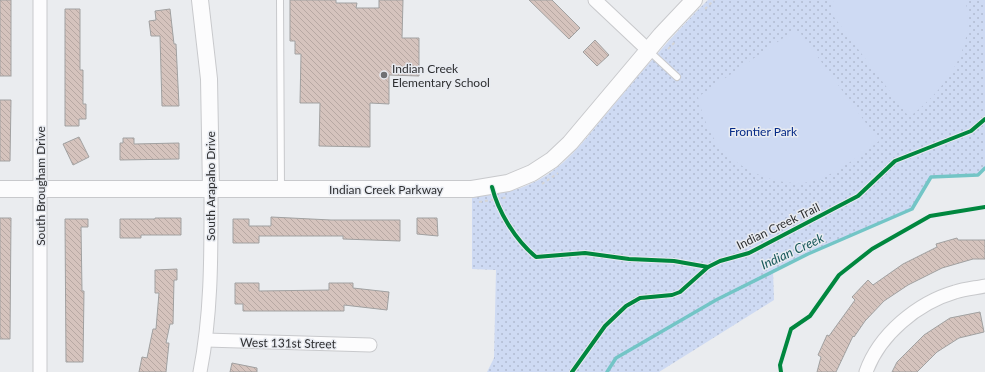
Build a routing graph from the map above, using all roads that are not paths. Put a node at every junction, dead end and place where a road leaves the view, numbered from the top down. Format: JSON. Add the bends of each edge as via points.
{"nodes":[{"id":1,"x":40,"y":0,"type":"edge"},
{"id":2,"x":200,"y":0,"type":"edge"},
{"id":3,"x":280,"y":0,"type":"edge"},
{"id":4,"x":595,"y":0,"type":"edge"},
{"id":5,"x":699,"y":5,"type":"edge"},
{"id":6,"x":654,"y":55,"type":"junction"},
{"id":7,"x":677,"y":77,"type":"dead end"},
{"id":8,"x":211,"y":188,"type":"junction"},
{"id":9,"x":281,"y":188,"type":"junction"},
{"id":10,"x":0,"y":189,"type":"edge"},
{"id":11,"x":40,"y":189,"type":"junction"},
{"id":12,"x":985,"y":286,"type":"edge"},
{"id":13,"x":206,"y":340,"type":"junction"},
{"id":14,"x":370,"y":345,"type":"dead end"},
{"id":15,"x":40,"y":372,"type":"edge"},
{"id":16,"x":200,"y":372,"type":"edge"},
{"id":17,"x":866,"y":372,"type":"edge"}],
"edges":[{"from":1,"to":11,"type":"street","name":"South Brougham Drive"},
{"from":2,"to":8,"type":"street","name":"South Arapaho Drive","via":[[209,79]]},
{"from":3,"to":9,"type":"lane"},
{"from":4,"to":6,"type":"street"},
{"from":5,"to":6,"type":"street","name":"Indian Creek Parkway"},
{"from":6,"to":7,"type":"lane"},
{"from":6,"to":9,"type":"street","name":"Indian Creek Parkway","via":[[552,160],[494,194],[472,189]]},
{"from":8,"to":9,"type":"street","name":"Indian Creek Parkway"},
{"from":8,"to":11,"type":"street","name":"Indian Creek Parkway"},
{"from":8,"to":13,"type":"street","name":"South Arapaho Drive"},
{"from":10,"to":11,"type":"street","name":"Indian Creek Parkway"},
{"from":11,"to":15,"type":"street","name":"South Brougham Drive"},
{"from":12,"to":17,"type":"street","via":[[954,292],[919,309],[894,328],[870,359]]},
{"from":13,"to":14,"type":"street","name":"West 131st Street"},
{"from":13,"to":16,"type":"street","name":"South Arapaho Drive"}]}
